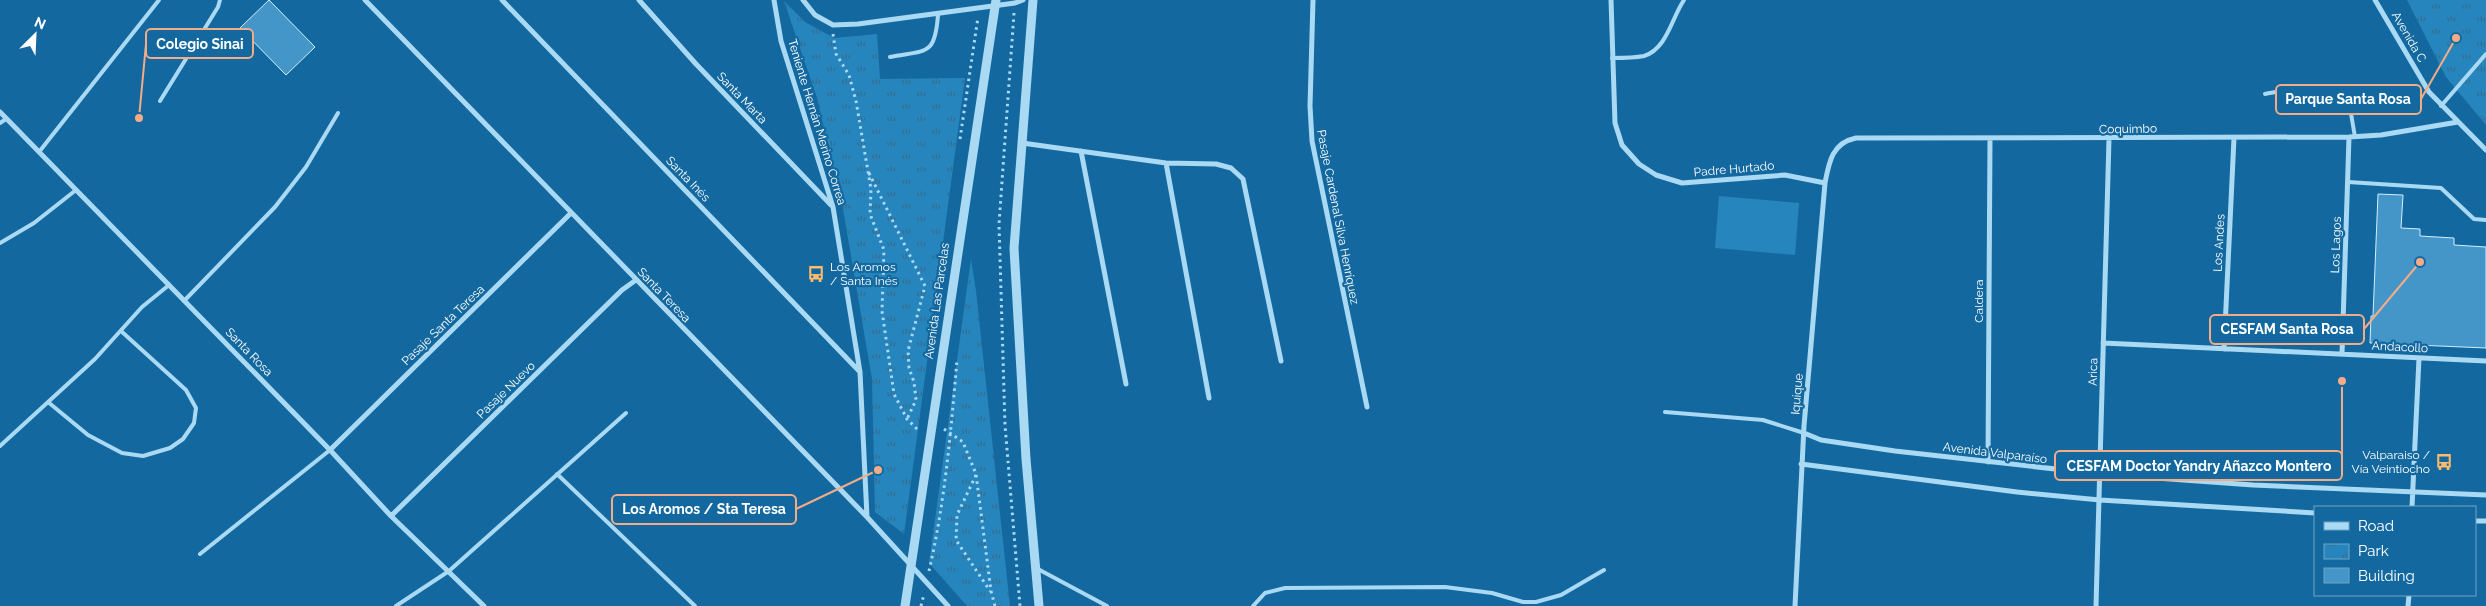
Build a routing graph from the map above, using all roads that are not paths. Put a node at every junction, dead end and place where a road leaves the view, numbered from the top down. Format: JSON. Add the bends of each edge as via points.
{"nodes":[{"id":1,"x":159,"y":0,"type":"edge"},
{"id":2,"x":220,"y":0,"type":"edge"},
{"id":3,"x":365,"y":0,"type":"edge"},
{"id":4,"x":502,"y":0,"type":"edge"},
{"id":5,"x":639,"y":0,"type":"edge"},
{"id":6,"x":774,"y":0,"type":"edge"},
{"id":7,"x":803,"y":0,"type":"edge"},
{"id":8,"x":1023,"y":0,"type":"edge"},
{"id":9,"x":1033,"y":0,"type":"edge"},
{"id":10,"x":1313,"y":0,"type":"edge"},
{"id":11,"x":1612,"y":0,"type":"edge"},
{"id":12,"x":1684,"y":0,"type":"edge"},
{"id":13,"x":2376,"y":0,"type":"edge"},
{"id":14,"x":995,"y":3,"type":"edge"},
{"id":15,"x":938,"y":15,"type":"junction"},
{"id":16,"x":2486,"y":54,"type":"edge"},
{"id":17,"x":890,"y":57,"type":"dead end"},
{"id":18,"x":1612,"y":58,"type":"junction"},
{"id":19,"x":2266,"y":94,"type":"dead end"},
{"id":20,"x":160,"y":101,"type":"dead end"},
{"id":21,"x":2441,"y":106,"type":"junction"},
{"id":22,"x":0,"y":112,"type":"edge"},
{"id":23,"x":338,"y":113,"type":"dead end"},
{"id":24,"x":6,"y":119,"type":"junction"},
{"id":25,"x":2458,"y":122,"type":"junction"},
{"id":26,"x":0,"y":123,"type":"edge"},
{"id":27,"x":2352,"y":137,"type":"junction"},
{"id":28,"x":2234,"y":138,"type":"junction"},
{"id":29,"x":1990,"y":139,"type":"junction"},
{"id":30,"x":2109,"y":139,"type":"junction"},
{"id":31,"x":1022,"y":142,"type":"junction"},
{"id":32,"x":2486,"y":150,"type":"edge"},
{"id":33,"x":1081,"y":151,"type":"junction"},
{"id":34,"x":40,"y":152,"type":"junction"},
{"id":35,"x":1166,"y":163,"type":"junction"},
{"id":36,"x":2348,"y":182,"type":"junction"},
{"id":37,"x":1825,"y":183,"type":"junction"},
{"id":38,"x":76,"y":190,"type":"junction"},
{"id":39,"x":834,"y":207,"type":"junction"},
{"id":40,"x":570,"y":214,"type":"junction"},
{"id":41,"x":2486,"y":220,"type":"edge"},
{"id":42,"x":0,"y":243,"type":"edge"},
{"id":43,"x":636,"y":280,"type":"junction"},
{"id":44,"x":169,"y":285,"type":"junction"},
{"id":45,"x":184,"y":301,"type":"junction"},
{"id":46,"x":121,"y":330,"type":"junction"},
{"id":47,"x":2103,"y":344,"type":"junction"},
{"id":48,"x":2224,"y":349,"type":"junction"},
{"id":49,"x":2342,"y":354,"type":"junction"},
{"id":50,"x":2419,"y":358,"type":"junction"},
{"id":51,"x":1281,"y":361,"type":"dead end"},
{"id":52,"x":2486,"y":361,"type":"edge"},
{"id":53,"x":860,"y":372,"type":"junction"},
{"id":54,"x":1126,"y":384,"type":"dead end"},
{"id":55,"x":1209,"y":398,"type":"dead end"},
{"id":56,"x":48,"y":402,"type":"junction"},
{"id":57,"x":1367,"y":407,"type":"dead end"},
{"id":58,"x":1665,"y":412,"type":"dead end"},
{"id":59,"x":626,"y":413,"type":"dead end"},
{"id":60,"x":1804,"y":433,"type":"junction"},
{"id":61,"x":0,"y":446,"type":"edge"},
{"id":62,"x":330,"y":450,"type":"junction"},
{"id":63,"x":1988,"y":462,"type":"junction"},
{"id":64,"x":1801,"y":464,"type":"junction"},
{"id":65,"x":557,"y":474,"type":"junction"},
{"id":66,"x":2100,"y":474,"type":"junction"},
{"id":67,"x":2413,"y":492,"type":"junction"},
{"id":68,"x":2486,"y":495,"type":"edge"},
{"id":69,"x":2100,"y":500,"type":"junction"},
{"id":70,"x":2412,"y":506,"type":"edge"},
{"id":71,"x":2314,"y":512,"type":"edge"},
{"id":72,"x":391,"y":516,"type":"junction"},
{"id":73,"x":867,"y":517,"type":"junction"},
{"id":74,"x":200,"y":554,"type":"dead end"},
{"id":75,"x":912,"y":565,"type":"junction"},
{"id":76,"x":1035,"y":567,"type":"junction"},
{"id":77,"x":449,"y":570,"type":"junction"},
{"id":78,"x":1604,"y":570,"type":"dead end"},
{"id":79,"x":396,"y":606,"type":"edge"},
{"id":80,"x":484,"y":606,"type":"edge"},
{"id":81,"x":695,"y":606,"type":"edge"},
{"id":82,"x":905,"y":606,"type":"edge"},
{"id":83,"x":948,"y":606,"type":"edge"},
{"id":84,"x":1039,"y":606,"type":"edge"},
{"id":85,"x":1107,"y":606,"type":"edge"},
{"id":86,"x":1253,"y":606,"type":"edge"},
{"id":87,"x":1795,"y":606,"type":"edge"},
{"id":88,"x":2096,"y":606,"type":"edge"}],
"edges":[{"from":1,"to":34,"type":"lane"},
{"from":2,"to":20,"type":"lane"},
{"from":3,"to":40,"type":"street","name":"Santa Teresa"},
{"from":4,"to":53,"type":"street","name":"Santa Inés"},
{"from":5,"to":39,"type":"street","name":"Santa Marta"},
{"from":6,"to":39,"type":"street","name":"Teniente Hernán Merino Correa","via":[[781,41]]},
{"from":7,"to":15,"type":"street","via":[[815,15],[833,25]]},
{"from":8,"to":14,"type":"street"},
{"from":9,"to":31,"type":"street"},
{"from":10,"to":57,"type":"street","name":"Pasaje Cardenal Silva Henríquez","via":[[1312,141]]},
{"from":11,"to":18,"type":"street","name":"Padre Hurtado"},
{"from":12,"to":18,"type":"lane","via":[[1654,51],[1643,56]]},
{"from":13,"to":21,"type":"street","name":"Avenida C","via":[[2429,92]]},
{"from":14,"to":15,"type":"street"},
{"from":14,"to":75,"type":"street","name":"Avenida Las Parcelas"},
{"from":15,"to":17,"type":"lane","via":[[937,34],[927,50]]},
{"from":16,"to":21,"type":"lane"},
{"from":18,"to":37,"type":"street","name":"Padre Hurtado","via":[[1614,116],[1618,134],[1630,155],[1648,170],[1682,183],[1785,175]]},
{"from":19,"to":27,"type":"lane","via":[[2301,88],[2332,90],[2349,102]]},
{"from":21,"to":25,"type":"street","name":"Avenida C"},
{"from":22,"to":24,"type":"street","name":"Santa Rosa"},
{"from":23,"to":45,"type":"lane","via":[[306,167],[275,207]]},
{"from":24,"to":26,"type":"lane"},
{"from":24,"to":34,"type":"street","name":"Santa Rosa"},
{"from":25,"to":27,"type":"street","name":"Coquimbo"},
{"from":25,"to":32,"type":"street","name":"Avenida C"},
{"from":27,"to":28,"type":"street","name":"Coquimbo"},
{"from":27,"to":36,"type":"street","name":"Los Lagos"},
{"from":28,"to":30,"type":"street","name":"Coquimbo"},
{"from":28,"to":48,"type":"street","name":"Los Andes"},
{"from":29,"to":30,"type":"street","name":"Coquimbo"},
{"from":29,"to":37,"type":"street","name":"Coquimbo","via":[[1850,140],[1839,146],[1831,157]]},
{"from":29,"to":63,"type":"street","name":"Caldera"},
{"from":30,"to":47,"type":"street","name":"Arica"},
{"from":31,"to":33,"type":"street"},
{"from":31,"to":76,"type":"street","via":[[1014,248]]},
{"from":33,"to":35,"type":"street"},
{"from":33,"to":54,"type":"street"},
{"from":34,"to":38,"type":"street","name":"Santa Rosa"},
{"from":35,"to":51,"type":"street","via":[[1216,164],[1231,168],[1243,179]]},
{"from":35,"to":55,"type":"street"},
{"from":36,"to":41,"type":"lane","via":[[2442,188],[2474,219]]},
{"from":36,"to":49,"type":"street","name":"Los Lagos"},
{"from":37,"to":60,"type":"street","name":"Iquique"},
{"from":38,"to":42,"type":"lane","via":[[34,223]]},
{"from":38,"to":44,"type":"street","name":"Santa Rosa"},
{"from":39,"to":53,"type":"street","name":"Teniente Hernán Merino Correa"},
{"from":40,"to":43,"type":"street","name":"Santa Teresa"},
{"from":40,"to":62,"type":"street","name":"Pasaje Santa Teresa"},
{"from":43,"to":72,"type":"street","name":"Pasaje Nuevo","via":[[622,290]]},
{"from":43,"to":73,"type":"street","name":"Santa Teresa"},
{"from":44,"to":45,"type":"street","name":"Santa Rosa"},
{"from":44,"to":46,"type":"lane"},
{"from":45,"to":62,"type":"street","name":"Santa Rosa"},
{"from":46,"to":56,"type":"lane"},
{"from":46,"to":56,"type":"lane","via":[[186,390],[196,408],[194,424],[183,439],[170,448],[143,456],[122,453],[88,435]]},
{"from":47,"to":48,"type":"street","name":"Andacollo"},
{"from":47,"to":66,"type":"street","name":"Arica"},
{"from":48,"to":49,"type":"street","name":"Andacollo"},
{"from":49,"to":50,"type":"street","name":"Andacollo"},
{"from":50,"to":52,"type":"street","name":"Andacollo"},
{"from":50,"to":67,"type":"street"},
{"from":53,"to":73,"type":"street","name":"Teniente Hernán Merino Correa"},
{"from":56,"to":61,"type":"lane"},
{"from":58,"to":60,"type":"lane","via":[[1763,420]]},
{"from":59,"to":65,"type":"lane"},
{"from":60,"to":63,"type":"street","name":"Avenida Valparaíso","via":[[1820,440]]},
{"from":60,"to":64,"type":"street","name":"Iquique"},
{"from":62,"to":72,"type":"street","name":"Santa Rosa"},
{"from":62,"to":74,"type":"lane"},
{"from":63,"to":66,"type":"street","name":"Avenida Valparaíso"},
{"from":64,"to":69,"type":"street"},
{"from":64,"to":87,"type":"street","name":"Iquique"},
{"from":65,"to":77,"type":"lane"},
{"from":65,"to":81,"type":"lane"},
{"from":66,"to":67,"type":"street","name":"Avenida Valparaíso"},
{"from":66,"to":69,"type":"street","name":"Arica"},
{"from":67,"to":68,"type":"street","name":"Avenida Valparaíso"},
{"from":67,"to":70,"type":"street"},
{"from":69,"to":71,"type":"street"},
{"from":69,"to":88,"type":"street","name":"Arica"},
{"from":72,"to":77,"type":"street","name":"Santa Rosa"},
{"from":73,"to":75,"type":"street","name":"Santa Teresa"},
{"from":75,"to":82,"type":"street","name":"Avenida Las Parcelas"},
{"from":75,"to":83,"type":"street","name":"Santa Teresa"},
{"from":76,"to":84,"type":"street"},
{"from":76,"to":85,"type":"lane"},
{"from":77,"to":79,"type":"lane"},
{"from":77,"to":80,"type":"street","name":"Santa Rosa"},
{"from":78,"to":86,"type":"lane","via":[[1561,595],[1536,602],[1445,586],[1285,588],[1265,593]]}]}
